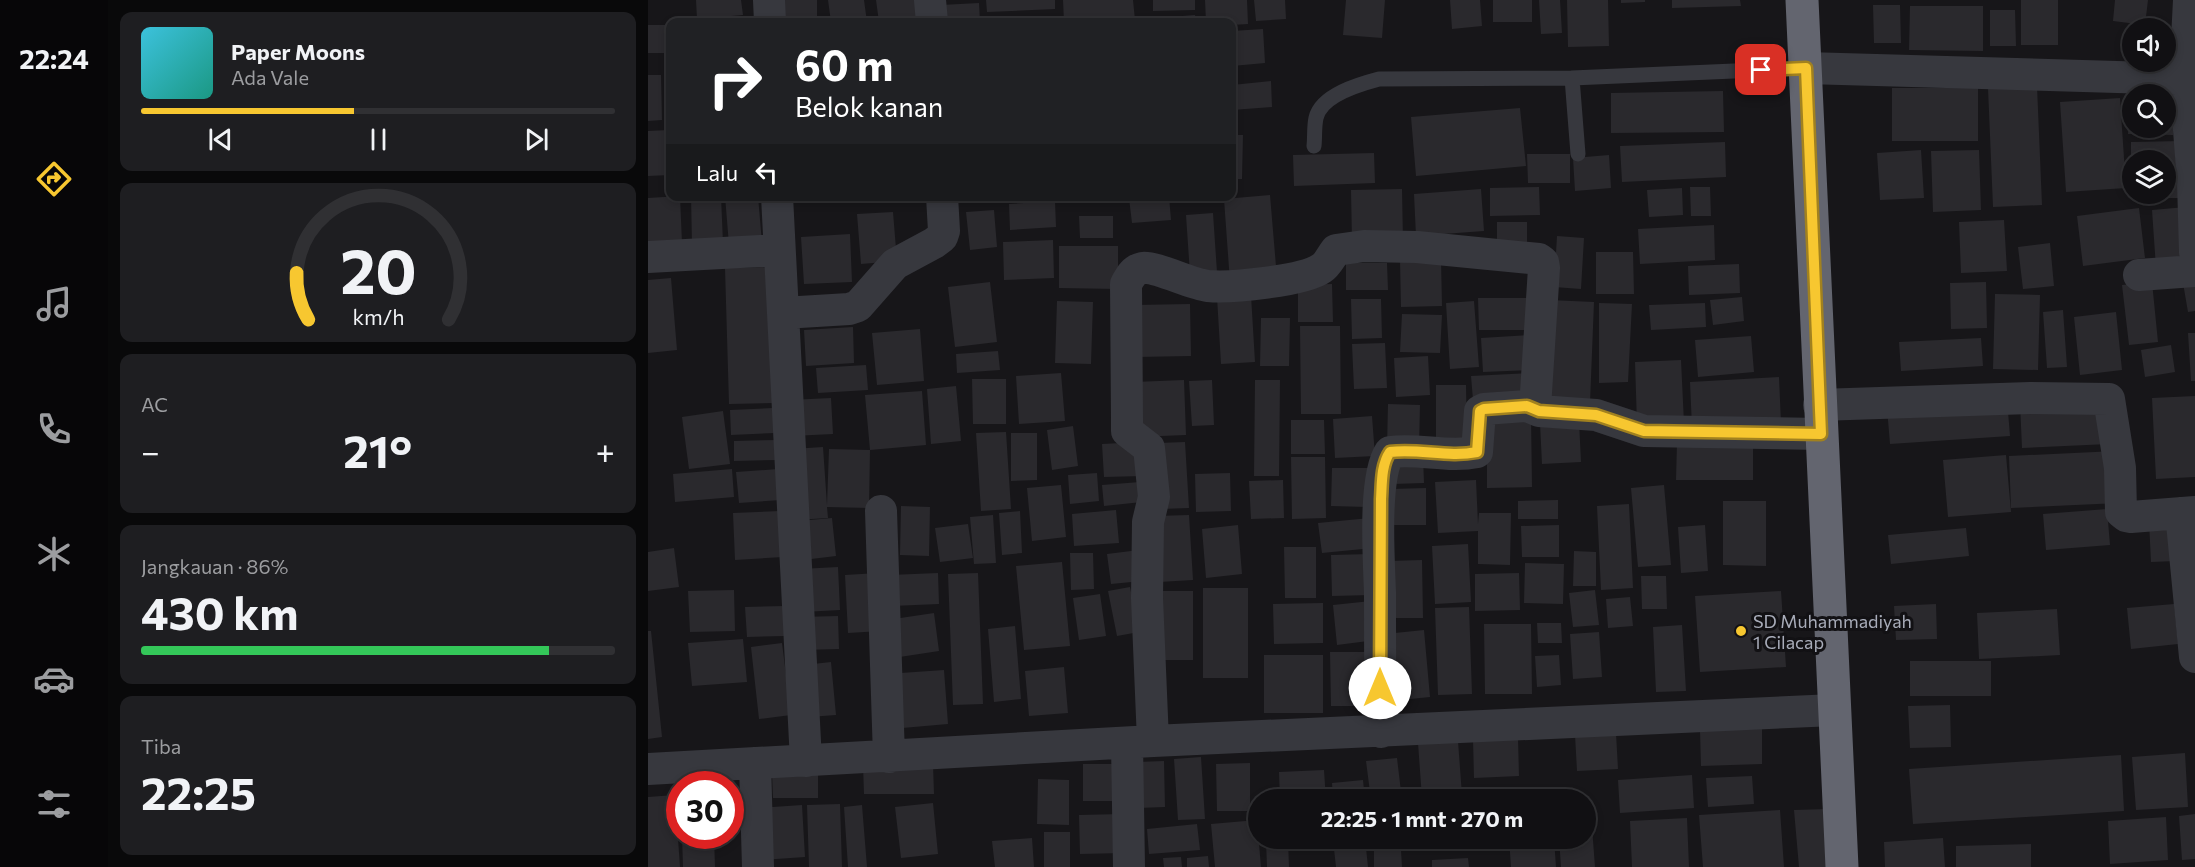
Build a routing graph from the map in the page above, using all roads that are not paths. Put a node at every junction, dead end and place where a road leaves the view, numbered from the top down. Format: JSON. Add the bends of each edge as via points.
{"nodes":[{"id":1,"x":769,"y":0,"type":"edge"},
{"id":2,"x":930,"y":0,"type":"edge"},
{"id":3,"x":1802,"y":0,"type":"edge"},
{"id":4,"x":2189,"y":0,"type":"edge"},
{"id":5,"x":770,"y":18,"type":"edge"},
{"id":6,"x":932,"y":18,"type":"edge"},
{"id":7,"x":1806,"y":68,"type":"junction"},
{"id":8,"x":1572,"y":78,"type":"junction"},
{"id":9,"x":2186,"y":79,"type":"junction"},
{"id":10,"x":1314,"y":146,"type":"dead end"},
{"id":11,"x":1578,"y":154,"type":"dead end"},
{"id":12,"x":777,"y":201,"type":"edge"},
{"id":13,"x":942,"y":201,"type":"edge"},
{"id":14,"x":779,"y":250,"type":"junction"},
{"id":15,"x":2195,"y":252,"type":"edge"},
{"id":16,"x":648,"y":257,"type":"edge"},
{"id":17,"x":2195,"y":271,"type":"edge"},
{"id":18,"x":2139,"y":274,"type":"dead end"},
{"id":19,"x":783,"y":313,"type":"junction"},
{"id":20,"x":1535,"y":408,"type":"junction"},
{"id":21,"x":1820,"y":419,"type":"junction"},
{"id":22,"x":882,"y":511,"type":"dead end"},
{"id":23,"x":2188,"y":512,"type":"edge"},
{"id":24,"x":2191,"y":572,"type":"edge"},
{"id":25,"x":2195,"y":657,"type":"edge"},
{"id":26,"x":1834,"y":710,"type":"junction"},
{"id":27,"x":1381,"y":732,"type":"junction"},
{"id":28,"x":1140,"y":742,"type":"junction"},
{"id":29,"x":889,"y":757,"type":"junction"},
{"id":30,"x":806,"y":761,"type":"junction"},
{"id":31,"x":754,"y":763,"type":"junction"},
{"id":32,"x":648,"y":769,"type":"edge"},
{"id":33,"x":758,"y":867,"type":"edge"},
{"id":34,"x":1129,"y":867,"type":"edge"},
{"id":35,"x":1842,"y":867,"type":"edge"}],
"edges":[{"from":1,"to":5,"type":"street"},
{"from":2,"to":6,"type":"street"},
{"from":3,"to":7,"type":"highway"},
{"from":4,"to":9,"type":"street"},
{"from":7,"to":8,"type":"lane"},
{"from":7,"to":9,"type":"street"},
{"from":7,"to":21,"type":"highway"},
{"from":8,"to":10,"type":"lane","via":[[1379,80],[1362,84],[1326,102],[1316,115]]},
{"from":8,"to":11,"type":"lane"},
{"from":9,"to":15,"type":"street"},
{"from":12,"to":14,"type":"street"},
{"from":13,"to":19,"type":"street","via":[[942,237],[895,264],[858,306]]},
{"from":14,"to":16,"type":"street"},
{"from":14,"to":19,"type":"street"},
{"from":17,"to":18,"type":"street"},
{"from":19,"to":30,"type":"street"},
{"from":20,"to":21,"type":"street","via":[[1596,415],[1644,431]]},
{"from":20,"to":27,"type":"street","via":[[1497,407],[1480,411],[1477,452],[1400,451],[1390,452],[1386,459],[1379,535]]},
{"from":20,"to":28,"type":"street","via":[[1544,268],[1539,259],[1365,246],[1336,250],[1323,268],[1309,274],[1250,284],[1208,286],[1152,268],[1132,273],[1126,284],[1127,431],[1149,448],[1154,497],[1148,522]]},
{"from":21,"to":23,"type":"street","via":[[2030,398],[2109,399],[2120,468],[2121,512],[2131,518]]},
{"from":21,"to":26,"type":"highway"},
{"from":22,"to":29,"type":"street"},
{"from":23,"to":24,"type":"street"},
{"from":24,"to":25,"type":"street"},
{"from":26,"to":27,"type":"street"},
{"from":26,"to":35,"type":"highway"},
{"from":27,"to":28,"type":"street"},
{"from":28,"to":29,"type":"street"},
{"from":28,"to":34,"type":"street"},
{"from":29,"to":30,"type":"street"},
{"from":30,"to":31,"type":"street"},
{"from":31,"to":32,"type":"street"},
{"from":31,"to":33,"type":"street"}]}
